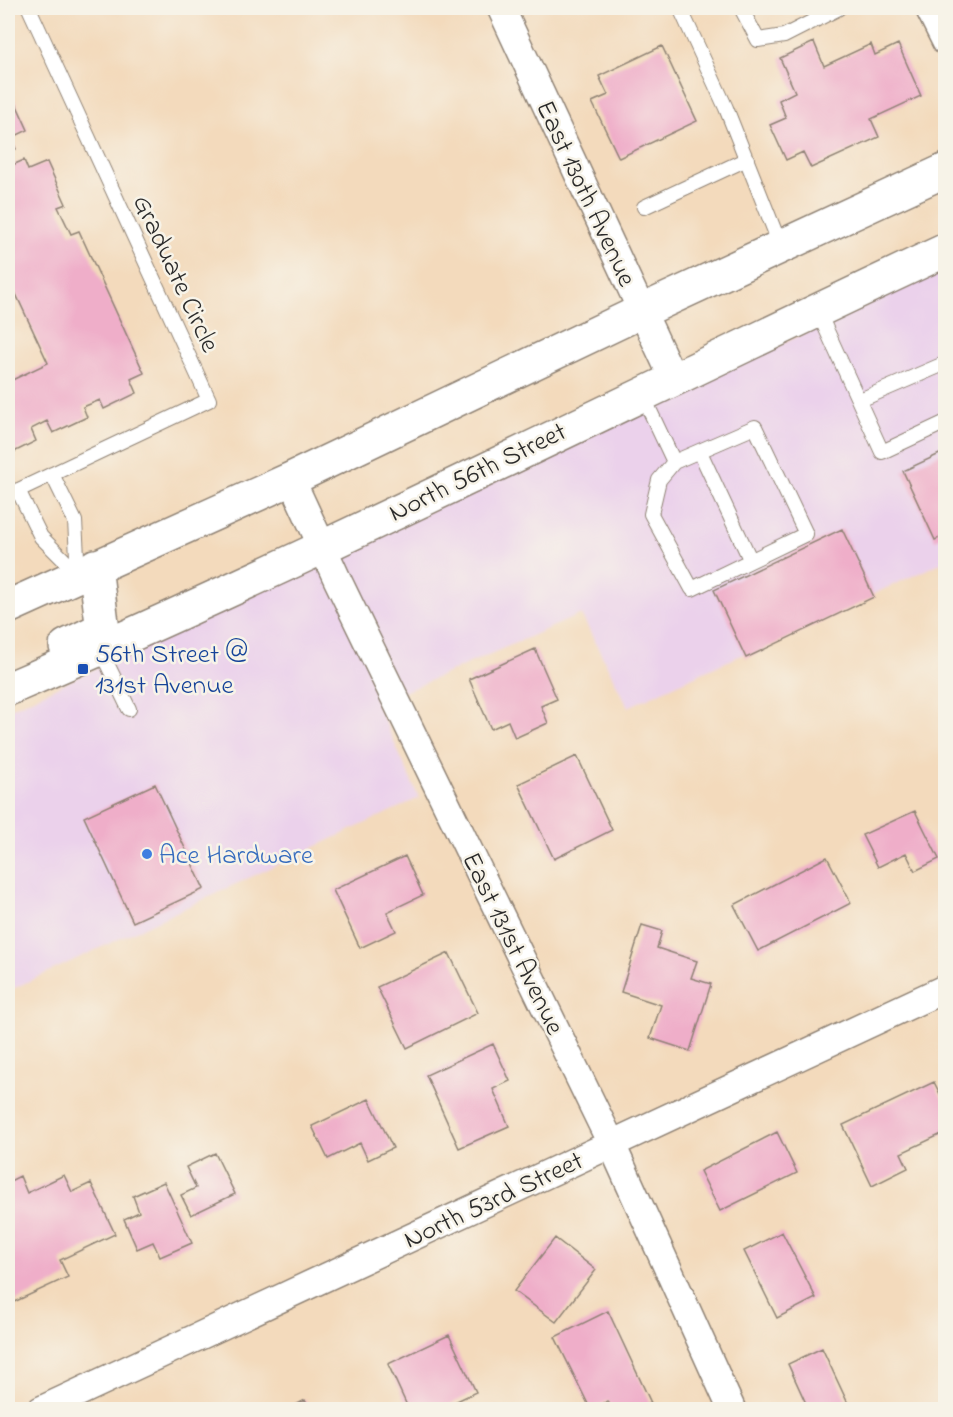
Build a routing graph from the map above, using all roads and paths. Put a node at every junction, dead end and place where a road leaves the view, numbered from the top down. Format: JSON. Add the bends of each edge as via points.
{"nodes":[{"id":1,"x":29,"y":8,"type":"edge"},
{"id":2,"x":501,"y":8,"type":"edge"},
{"id":3,"x":680,"y":8,"type":"edge"},
{"id":4,"x":741,"y":8,"type":"edge"},
{"id":5,"x":839,"y":8,"type":"edge"},
{"id":6,"x":929,"y":8,"type":"edge"},
{"id":7,"x":945,"y":42,"type":"edge"},
{"id":8,"x":747,"y":159,"type":"junction"},
{"id":9,"x":945,"y":170,"type":"edge"},
{"id":10,"x":644,"y":207,"type":"dead end"},
{"id":11,"x":781,"y":247,"type":"junction"},
{"id":12,"x":945,"y":250,"type":"edge"},
{"id":13,"x":817,"y":309,"type":"junction"},
{"id":14,"x":642,"y":310,"type":"junction"},
{"id":15,"x":945,"y":363,"type":"edge"},
{"id":16,"x":673,"y":378,"type":"junction"},
{"id":17,"x":641,"y":393,"type":"junction"},
{"id":18,"x":860,"y":400,"type":"junction"},
{"id":19,"x":945,"y":422,"type":"edge"},
{"id":20,"x":700,"y":452,"type":"junction"},
{"id":21,"x":674,"y":462,"type":"junction"},
{"id":22,"x":52,"y":474,"type":"junction"},
{"id":23,"x":291,"y":479,"type":"junction"},
{"id":24,"x":13,"y":492,"type":"edge"},
{"id":25,"x":321,"y":546,"type":"junction"},
{"id":26,"x":750,"y":559,"type":"junction"},
{"id":27,"x":87,"y":570,"type":"junction"},
{"id":28,"x":8,"y":607,"type":"edge"},
{"id":29,"x":100,"y":649,"type":"junction"},
{"id":30,"x":8,"y":674,"type":"edge"},
{"id":31,"x":8,"y":689,"type":"edge"},
{"id":32,"x":129,"y":709,"type":"dead end"},
{"id":33,"x":945,"y":988,"type":"edge"},
{"id":34,"x":612,"y":1145,"type":"junction"},
{"id":35,"x":41,"y":1410,"type":"edge"},
{"id":36,"x":732,"y":1410,"type":"edge"}],
"edges":[{"from":1,"to":22,"type":"lane","name":"Graduate Circle","via":[[208,400]]},
{"from":2,"to":14,"type":"street","name":"East 130th Avenue"},
{"from":3,"to":8,"type":"lane"},
{"from":4,"to":5,"type":"lane","via":[[758,40],[784,36]]},
{"from":6,"to":7,"type":"street"},
{"from":8,"to":10,"type":"lane"},
{"from":8,"to":11,"type":"lane"},
{"from":9,"to":11,"type":"main road"},
{"from":11,"to":14,"type":"main road"},
{"from":12,"to":13,"type":"main road","name":"North 56th Street"},
{"from":13,"to":16,"type":"main road","name":"North 56th Street"},
{"from":13,"to":18,"type":"lane"},
{"from":14,"to":16,"type":"street","name":"East 130th Avenue"},
{"from":14,"to":23,"type":"main road"},
{"from":15,"to":18,"type":"lane"},
{"from":16,"to":17,"type":"main road","name":"North 56th Street"},
{"from":17,"to":21,"type":"lane"},
{"from":17,"to":25,"type":"main road","name":"North 56th Street"},
{"from":18,"to":19,"type":"lane","via":[[882,452]]},
{"from":20,"to":21,"type":"lane"},
{"from":20,"to":26,"type":"lane"},
{"from":20,"to":26,"type":"lane","via":[[755,427],[806,534]]},
{"from":21,"to":26,"type":"lane","via":[[659,480],[651,514],[692,589]]},
{"from":22,"to":24,"type":"lane","name":"Graduate Circle"},
{"from":22,"to":27,"type":"lane","via":[[75,521]]},
{"from":23,"to":25,"type":"street","name":"East 131st Avenue"},
{"from":23,"to":27,"type":"main road"},
{"from":24,"to":27,"type":"lane","name":"Graduate Circle","via":[[41,537]]},
{"from":25,"to":29,"type":"main road","name":"North 56th Street"},
{"from":25,"to":34,"type":"street","name":"East 131st Avenue"},
{"from":27,"to":28,"type":"main road"},
{"from":27,"to":30,"type":"main road","via":[[103,615],[97,631]]},
{"from":29,"to":31,"type":"main road","name":"North 56th Street"},
{"from":29,"to":32,"type":"lane"},
{"from":33,"to":34,"type":"street","name":"North 53rd Street"},
{"from":34,"to":35,"type":"street","name":"North 53rd Street"},
{"from":34,"to":36,"type":"street","name":"East 131st Avenue"}]}
